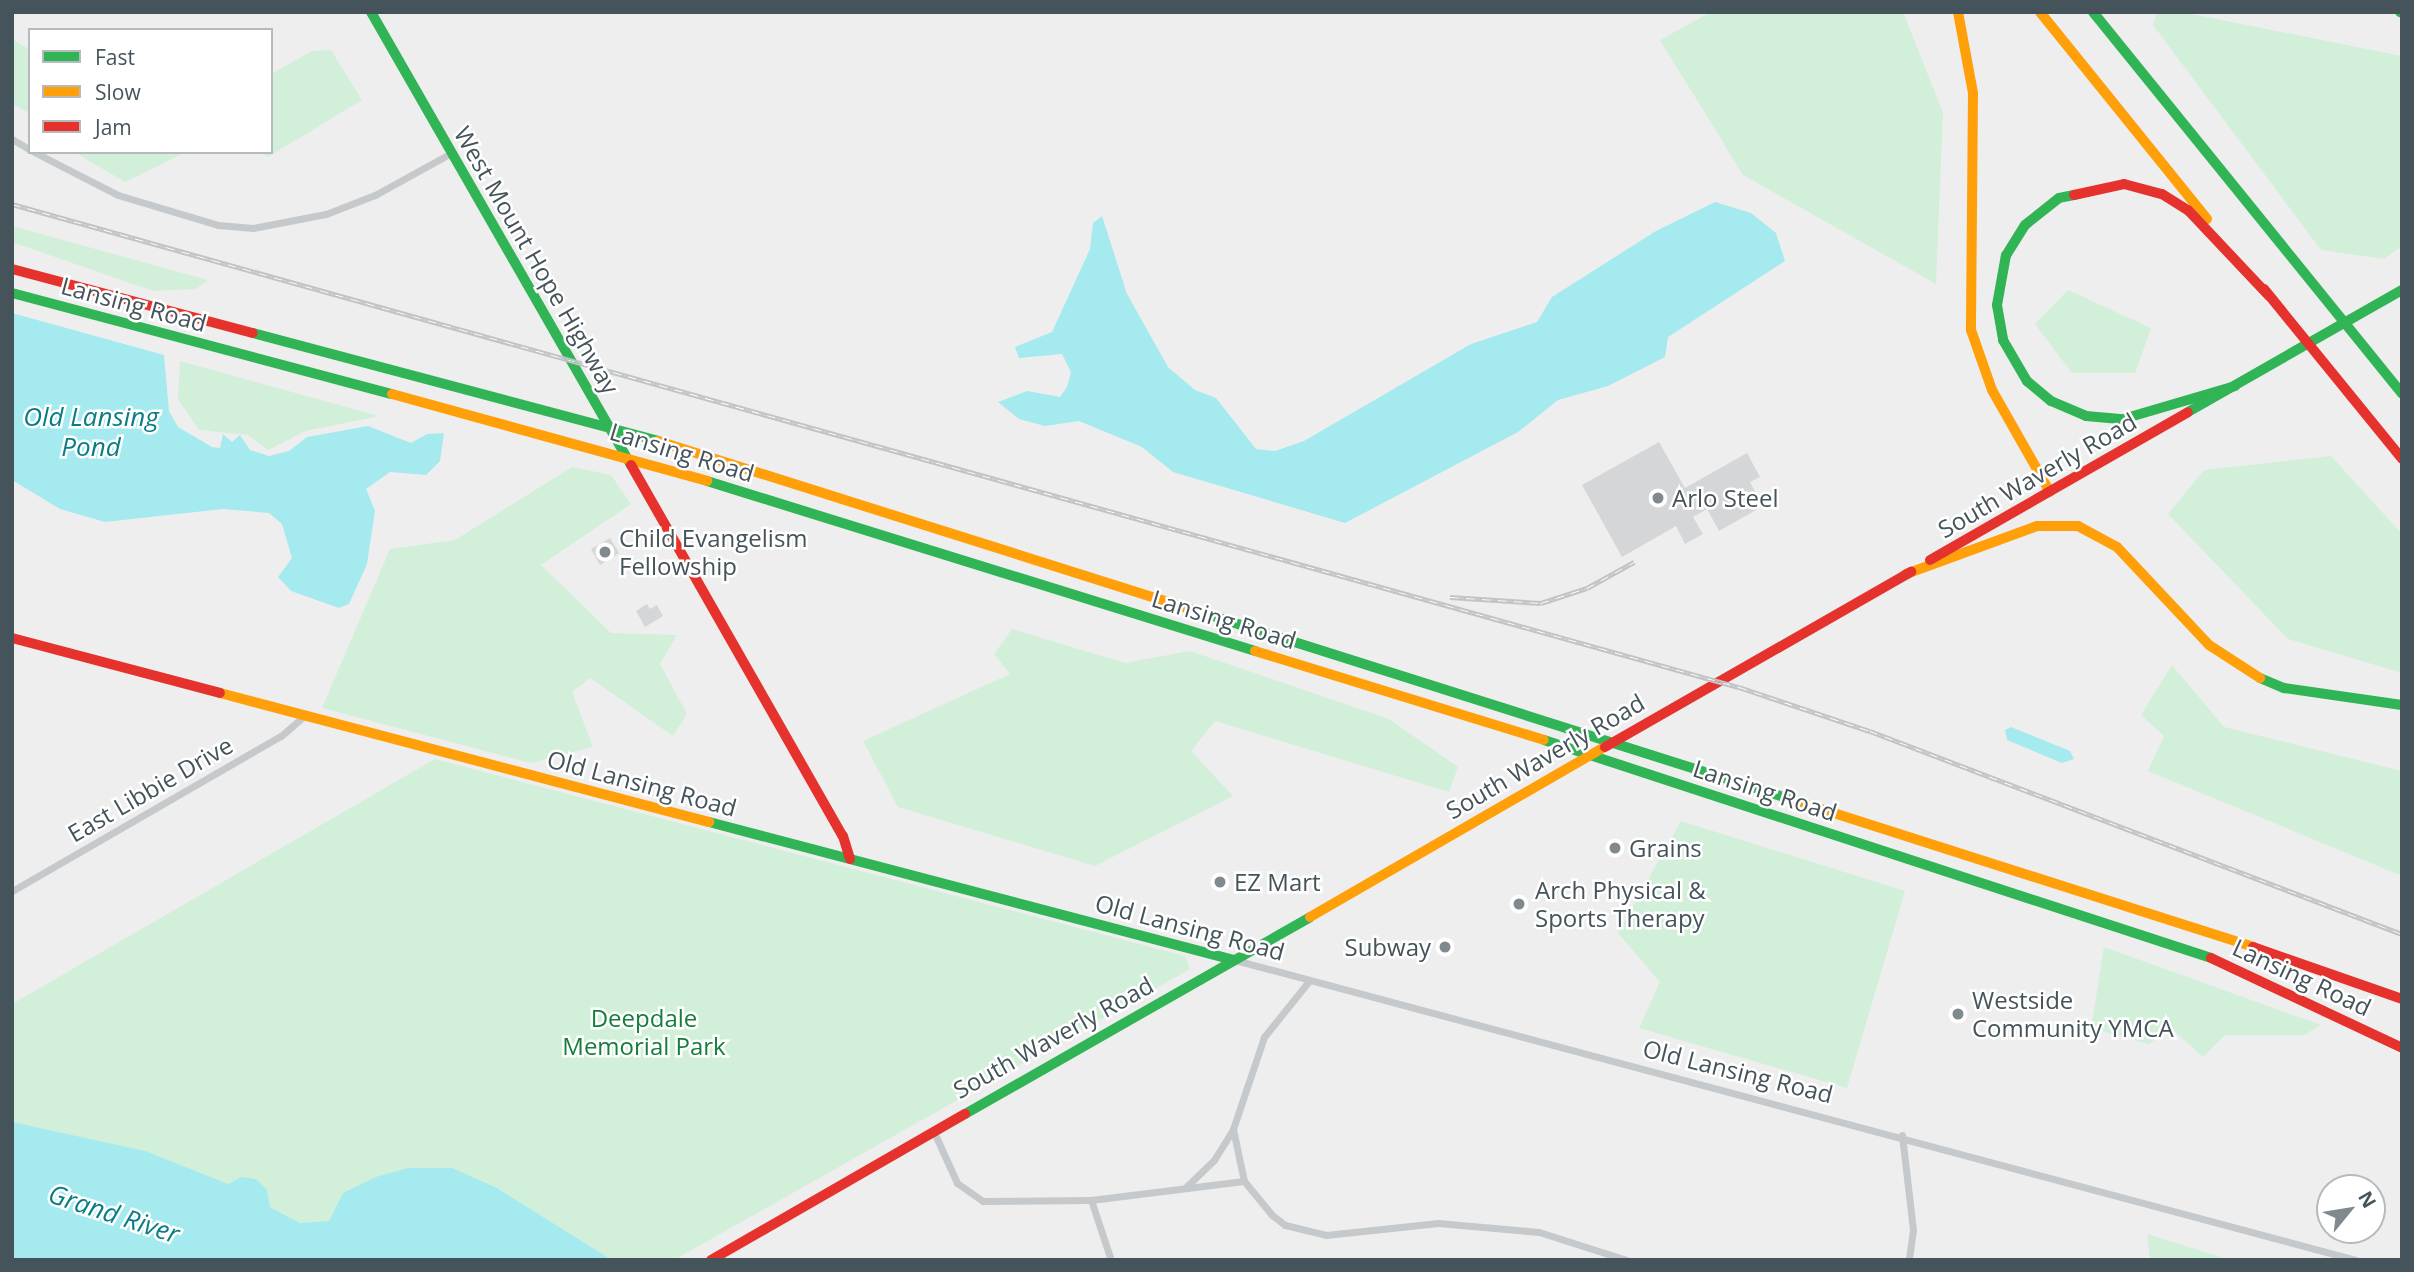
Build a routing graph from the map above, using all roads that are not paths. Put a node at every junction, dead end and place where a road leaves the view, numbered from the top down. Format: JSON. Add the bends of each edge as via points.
{"nodes":[{"id":1,"x":371,"y":12,"type":"edge"},
{"id":2,"x":1958,"y":12,"type":"edge"},
{"id":3,"x":2040,"y":12,"type":"edge"},
{"id":4,"x":2093,"y":12,"type":"edge"},
{"id":5,"x":12,"y":139,"type":"edge"},
{"id":6,"x":28,"y":149,"type":"edge"},
{"id":7,"x":451,"y":153,"type":"junction"},
{"id":8,"x":38,"y":154,"type":"edge"},
{"id":9,"x":12,"y":269,"type":"edge"},
{"id":10,"x":2402,"y":290,"type":"edge"},
{"id":11,"x":12,"y":293,"type":"edge"},
{"id":12,"x":2269,"y":296,"type":"junction"},
{"id":13,"x":2235,"y":386,"type":"junction"},
{"id":14,"x":2402,"y":393,"type":"edge"},
{"id":15,"x":608,"y":428,"type":"junction"},
{"id":16,"x":625,"y":456,"type":"junction"},
{"id":17,"x":2402,"y":459,"type":"edge"},
{"id":18,"x":2050,"y":492,"type":"junction"},
{"id":19,"x":1906,"y":574,"type":"junction"},
{"id":20,"x":12,"y":638,"type":"edge"},
{"id":21,"x":2402,"y":705,"type":"edge"},
{"id":22,"x":304,"y":716,"type":"junction"},
{"id":23,"x":1611,"y":742,"type":"junction"},
{"id":24,"x":1589,"y":754,"type":"junction"},
{"id":25,"x":850,"y":859,"type":"junction"},
{"id":26,"x":12,"y":891,"type":"edge"},
{"id":27,"x":1234,"y":960,"type":"junction"},
{"id":28,"x":1310,"y":981,"type":"junction"},
{"id":29,"x":2402,"y":999,"type":"edge"},
{"id":30,"x":2402,"y":1048,"type":"edge"},
{"id":31,"x":1233,"y":1129,"type":"junction"},
{"id":32,"x":933,"y":1130,"type":"junction"},
{"id":33,"x":1902,"y":1135,"type":"junction"},
{"id":34,"x":1244,"y":1181,"type":"junction"},
{"id":35,"x":1185,"y":1187,"type":"junction"},
{"id":36,"x":1091,"y":1200,"type":"junction"},
{"id":37,"x":711,"y":1260,"type":"edge"},
{"id":38,"x":1111,"y":1260,"type":"edge"},
{"id":39,"x":1628,"y":1260,"type":"edge"},
{"id":40,"x":1909,"y":1260,"type":"edge"},
{"id":41,"x":2356,"y":1260,"type":"edge"}],
"edges":[{"from":1,"to":7,"type":"main road","name":"West Mount Hope Highway"},
{"from":2,"to":18,"type":"main road","via":[[1974,117],[1971,330],[1992,390]]},
{"from":3,"to":12,"type":"main road"},
{"from":4,"to":14,"type":"main road"},
{"from":5,"to":6,"type":"street"},
{"from":7,"to":8,"type":"street","via":[[375,195],[326,214],[253,228],[218,225],[118,195]]},
{"from":7,"to":15,"type":"main road","name":"West Mount Hope Highway"},
{"from":9,"to":15,"type":"main road","name":"Lansing Road"},
{"from":10,"to":13,"type":"main road","name":"South Waverly Road"},
{"from":11,"to":16,"type":"main road","name":"Lansing Road"},
{"from":12,"to":13,"type":"main road","via":[[2188,210],[2162,194],[2123,184],[2059,198],[2025,225],[2006,255],[1997,296],[2003,340],[2027,382],[2050,401],[2086,416],[2123,419]]},
{"from":12,"to":17,"type":"main road"},
{"from":13,"to":18,"type":"main road","name":"South Waverly Road"},
{"from":15,"to":16,"type":"main road","name":"West Mount Hope Highway"},
{"from":15,"to":23,"type":"main road","name":"Lansing Road"},
{"from":16,"to":24,"type":"main road","name":"Lansing Road"},
{"from":16,"to":25,"type":"main road","name":"West Mount Hope Highway","via":[[843,836]]},
{"from":18,"to":19,"type":"main road","name":"South Waverly Road"},
{"from":19,"to":21,"type":"main road","via":[[2038,526],[2078,526],[2117,547],[2209,645],[2247,673],[2284,688]]},
{"from":19,"to":23,"type":"main road","name":"South Waverly Road"},
{"from":20,"to":22,"type":"main road","name":"Old Lansing Road"},
{"from":22,"to":25,"type":"main road","name":"Old Lansing Road"},
{"from":22,"to":26,"type":"street","name":"East Libbie Drive","via":[[281,736]]},
{"from":23,"to":24,"type":"main road","name":"South Waverly Road"},
{"from":23,"to":29,"type":"main road","name":"Lansing Road","via":[[2312,965]]},
{"from":24,"to":27,"type":"main road","name":"South Waverly Road"},
{"from":24,"to":30,"type":"main road","name":"Lansing Road","via":[[2209,957]]},
{"from":25,"to":27,"type":"main road","name":"Old Lansing Road"},
{"from":27,"to":28,"type":"street","name":"Old Lansing Road"},
{"from":27,"to":32,"type":"main road","name":"South Waverly Road"},
{"from":28,"to":31,"type":"street","via":[[1264,1037]]},
{"from":28,"to":33,"type":"street","name":"Old Lansing Road"},
{"from":31,"to":34,"type":"street"},
{"from":31,"to":35,"type":"street","via":[[1214,1160]]},
{"from":32,"to":36,"type":"street","via":[[957,1183],[971,1196],[984,1200]]},
{"from":32,"to":37,"type":"main road","name":"South Waverly Road"},
{"from":33,"to":40,"type":"street","via":[[1913,1230]]},
{"from":33,"to":41,"type":"street","name":"Old Lansing Road"},
{"from":34,"to":35,"type":"street"},
{"from":34,"to":39,"type":"street","via":[[1272,1214],[1316,1234],[1348,1236],[1438,1223],[1502,1228],[1539,1232]]},
{"from":35,"to":36,"type":"street"},
{"from":36,"to":38,"type":"street"}]}
